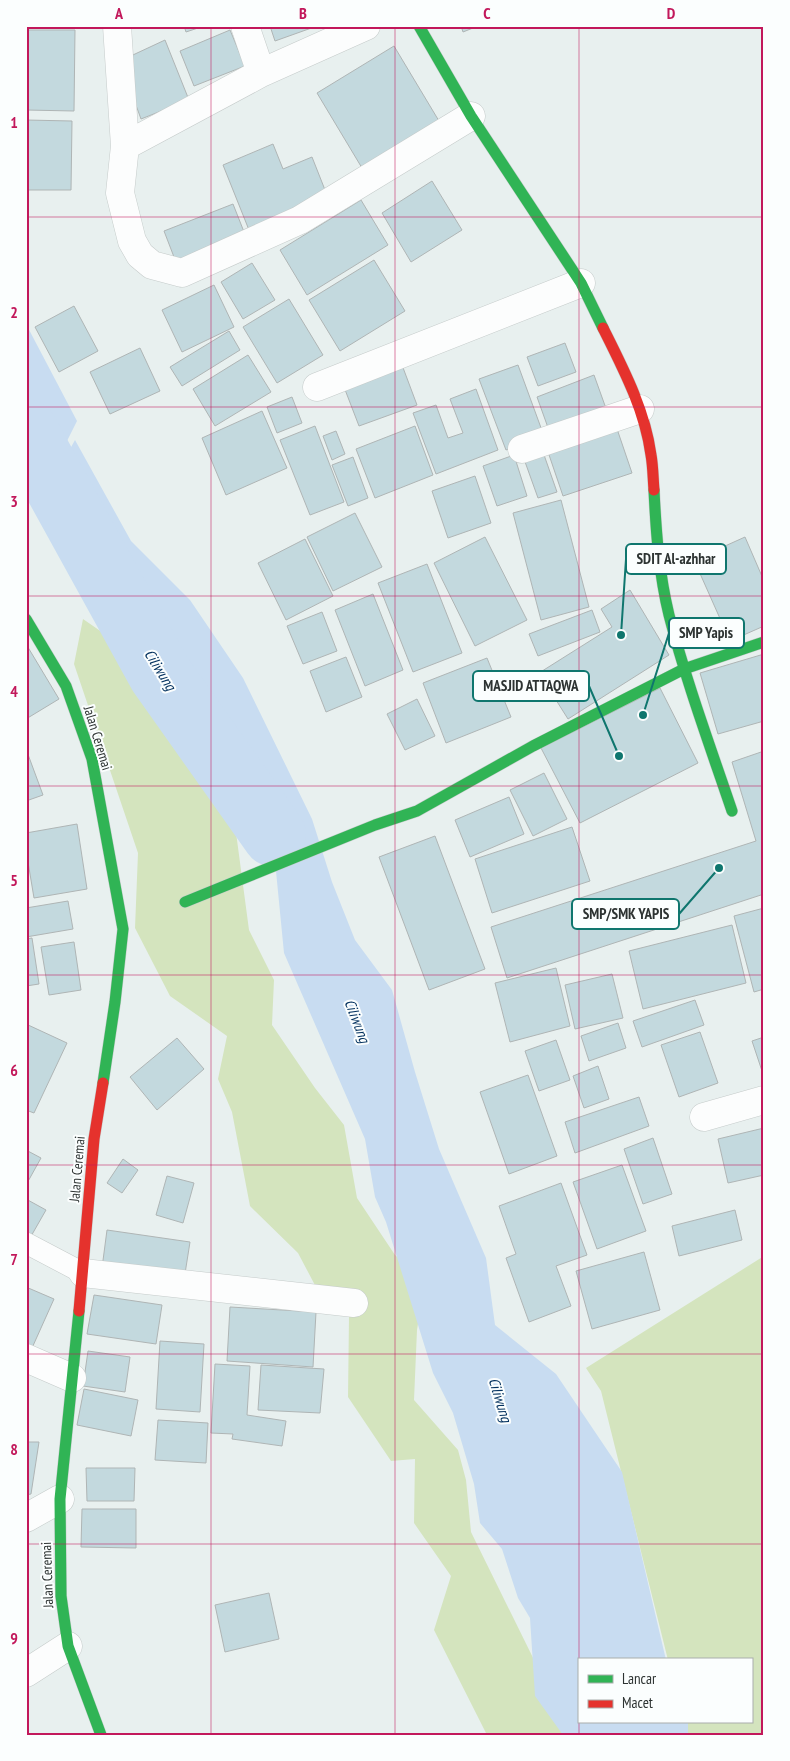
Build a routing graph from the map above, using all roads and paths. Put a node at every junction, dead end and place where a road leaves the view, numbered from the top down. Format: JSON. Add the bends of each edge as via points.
{"nodes":[{"id":1,"x":117,"y":26,"type":"edge"},
{"id":2,"x":245,"y":26,"type":"edge"},
{"id":3,"x":366,"y":26,"type":"edge"},
{"id":4,"x":419,"y":26,"type":"edge"},
{"id":5,"x":261,"y":73,"type":"junction"},
{"id":6,"x":471,"y":116,"type":"junction"},
{"id":7,"x":125,"y":146,"type":"junction"},
{"id":8,"x":581,"y":282,"type":"junction"},
{"id":9,"x":317,"y":387,"type":"dead end"},
{"id":10,"x":640,"y":409,"type":"junction"},
{"id":11,"x":522,"y":449,"type":"dead end"},
{"id":12,"x":26,"y":619,"type":"edge"},
{"id":13,"x":764,"y":642,"type":"edge"},
{"id":14,"x":684,"y":669,"type":"junction"},
{"id":15,"x":732,"y":811,"type":"dead end"},
{"id":16,"x":185,"y":902,"type":"dead end"},
{"id":17,"x":764,"y":1100,"type":"edge"},
{"id":18,"x":704,"y":1116,"type":"dead end"},
{"id":19,"x":26,"y":1243,"type":"edge"},
{"id":20,"x":84,"y":1273,"type":"junction"},
{"id":21,"x":354,"y":1303,"type":"dead end"},
{"id":22,"x":26,"y":1358,"type":"edge"},
{"id":23,"x":72,"y":1378,"type":"junction"},
{"id":24,"x":60,"y":1499,"type":"junction"},
{"id":25,"x":26,"y":1518,"type":"edge"},
{"id":26,"x":68,"y":1646,"type":"junction"},
{"id":27,"x":26,"y":1673,"type":"edge"},
{"id":28,"x":101,"y":1735,"type":"edge"}],
"edges":[{"from":1,"to":7,"type":"street"},
{"from":2,"to":5,"type":"street"},
{"from":3,"to":5,"type":"street"},
{"from":4,"to":6,"type":"street"},
{"from":5,"to":7,"type":"street"},
{"from":6,"to":7,"type":"street","via":[[300,220],[182,273],[152,265],[140,255],[132,241],[120,193]]},
{"from":6,"to":8,"type":"street"},
{"from":8,"to":9,"type":"street"},
{"from":8,"to":10,"type":"street"},
{"from":10,"to":11,"type":"street"},
{"from":10,"to":14,"type":"street","via":[[651,454],[658,554]]},
{"from":12,"to":20,"type":"street","name":"Jalan Ceremai","via":[[66,686],[92,759],[123,929],[94,1139]]},
{"from":13,"to":14,"type":"street"},
{"from":14,"to":15,"type":"street"},
{"from":14,"to":16,"type":"street","via":[[533,746],[417,811]]},
{"from":17,"to":18,"type":"street"},
{"from":19,"to":20,"type":"lane"},
{"from":20,"to":21,"type":"street"},
{"from":20,"to":23,"type":"street","name":"Jalan Ceremai"},
{"from":22,"to":23,"type":"street"},
{"from":23,"to":24,"type":"street","name":"Jalan Ceremai"},
{"from":24,"to":25,"type":"street"},
{"from":24,"to":26,"type":"street","name":"Jalan Ceremai","via":[[61,1596]]},
{"from":26,"to":27,"type":"street"},
{"from":26,"to":28,"type":"street","name":"Jalan Ceremai"}]}
